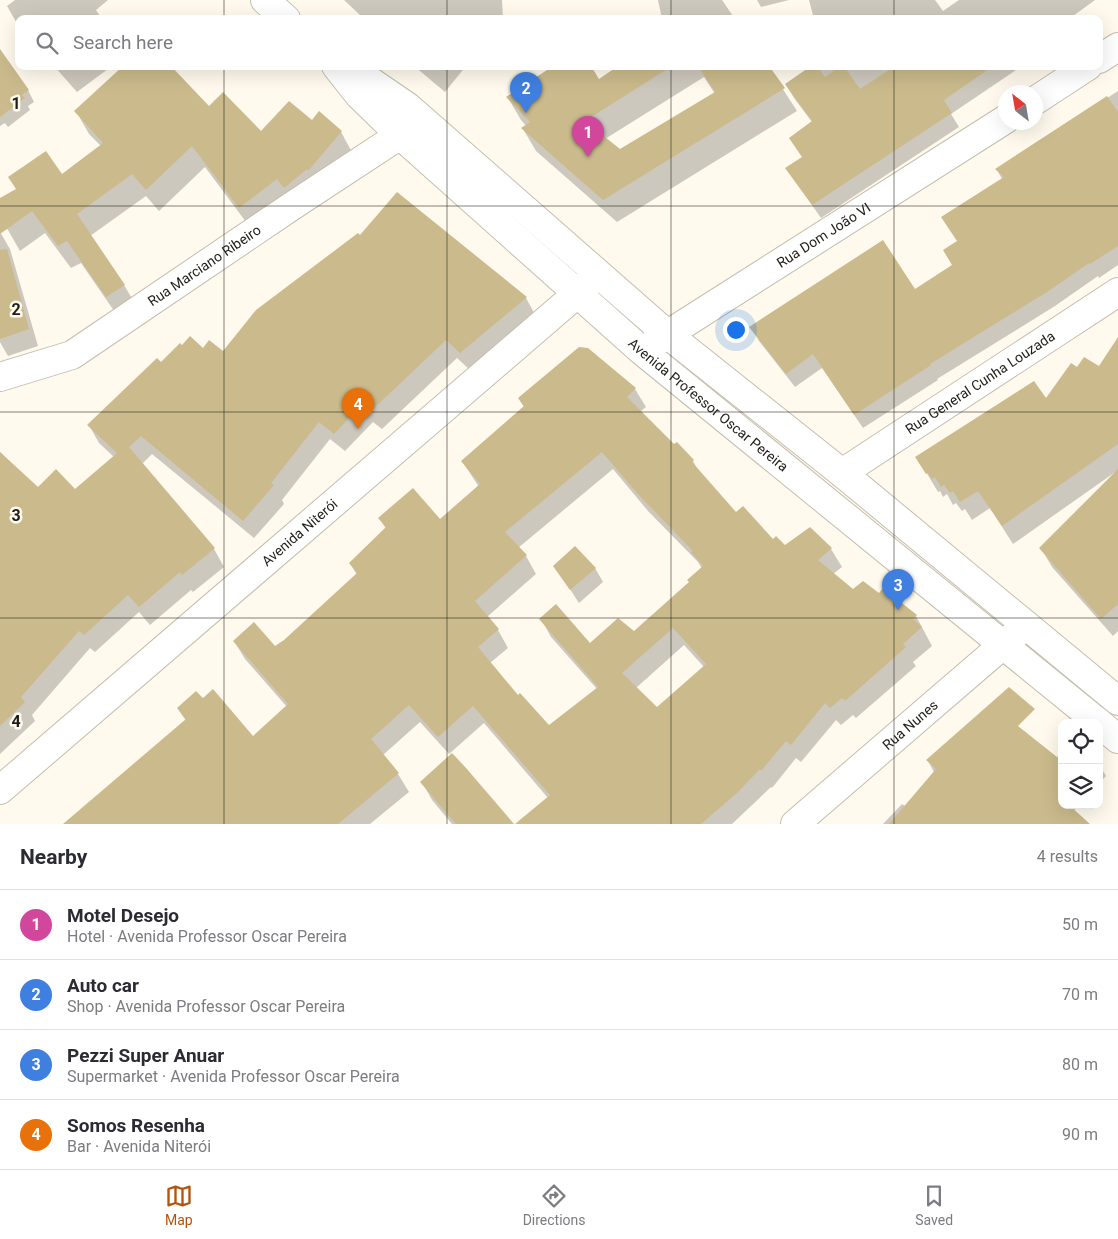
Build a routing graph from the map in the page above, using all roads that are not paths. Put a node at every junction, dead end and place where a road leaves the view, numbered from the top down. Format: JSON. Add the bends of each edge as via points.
{"nodes":[{"id":1,"x":265,"y":0,"type":"edge"},
{"id":2,"x":282,"y":15,"type":"edge"},
{"id":3,"x":1118,"y":48,"type":"edge"},
{"id":4,"x":1103,"y":57,"type":"edge"},
{"id":5,"x":339,"y":70,"type":"edge"},
{"id":6,"x":351,"y":70,"type":"edge"},
{"id":7,"x":1082,"y":70,"type":"edge"},
{"id":8,"x":1043,"y":95,"type":"edge"},
{"id":9,"x":998,"y":124,"type":"edge"},
{"id":10,"x":400,"y":135,"type":"junction"},
{"id":11,"x":598,"y":274,"type":"junction"},
{"id":12,"x":1118,"y":292,"type":"edge"},
{"id":13,"x":578,"y":293,"type":"junction"},
{"id":14,"x":667,"y":334,"type":"junction"},
{"id":15,"x":642,"y":351,"type":"junction"},
{"id":16,"x":0,"y":377,"type":"edge"},
{"id":17,"x":842,"y":473,"type":"junction"},
{"id":18,"x":1026,"y":625,"type":"junction"},
{"id":19,"x":1003,"y":645,"type":"junction"},
{"id":20,"x":1118,"y":701,"type":"edge"},
{"id":21,"x":1094,"y":719,"type":"edge"},
{"id":22,"x":1103,"y":726,"type":"edge"},
{"id":23,"x":1118,"y":738,"type":"edge"},
{"id":24,"x":0,"y":790,"type":"edge"},
{"id":25,"x":795,"y":824,"type":"edge"}],
"edges":[{"from":1,"to":2,"type":"main road"},
{"from":3,"to":4,"type":"main road"},
{"from":5,"to":10,"type":"main road","name":"Avenida Professor Oscar Pereira","via":[[359,95]]},
{"from":6,"to":11,"type":"main road","name":"Avenida Professor Oscar Pereira","via":[[408,107]]},
{"from":7,"to":8,"type":"main road"},
{"from":9,"to":14,"type":"main road","name":"Rua Dom João VI"},
{"from":10,"to":13,"type":"main road","name":"Avenida Professor Oscar Pereira"},
{"from":10,"to":16,"type":"main road","name":"Rua Marciano Ribeiro","via":[[72,355]]},
{"from":11,"to":13,"type":"main road","name":"Avenida Niterói"},
{"from":11,"to":14,"type":"main road","name":"Avenida Professor Oscar Pereira"},
{"from":12,"to":17,"type":"main road","name":"Rua General Cunha Louzada"},
{"from":13,"to":15,"type":"main road","name":"Avenida Professor Oscar Pereira"},
{"from":13,"to":24,"type":"main road","name":"Avenida Niterói"},
{"from":14,"to":15,"type":"main road","name":"Rua Dom João VI"},
{"from":14,"to":17,"type":"main road","name":"Avenida Professor Oscar Pereira"},
{"from":15,"to":19,"type":"main road","name":"Avenida Professor Oscar Pereira"},
{"from":17,"to":18,"type":"main road","name":"Avenida Professor Oscar Pereira"},
{"from":18,"to":19,"type":"main road","name":"Rua Nunes"},
{"from":18,"to":20,"type":"main road","name":"Avenida Professor Oscar Pereira"},
{"from":19,"to":21,"type":"main road","name":"Avenida Professor Oscar Pereira"},
{"from":19,"to":25,"type":"main road","name":"Rua Nunes"},
{"from":22,"to":23,"type":"main road","name":"Avenida Professor Oscar Pereira"}]}
